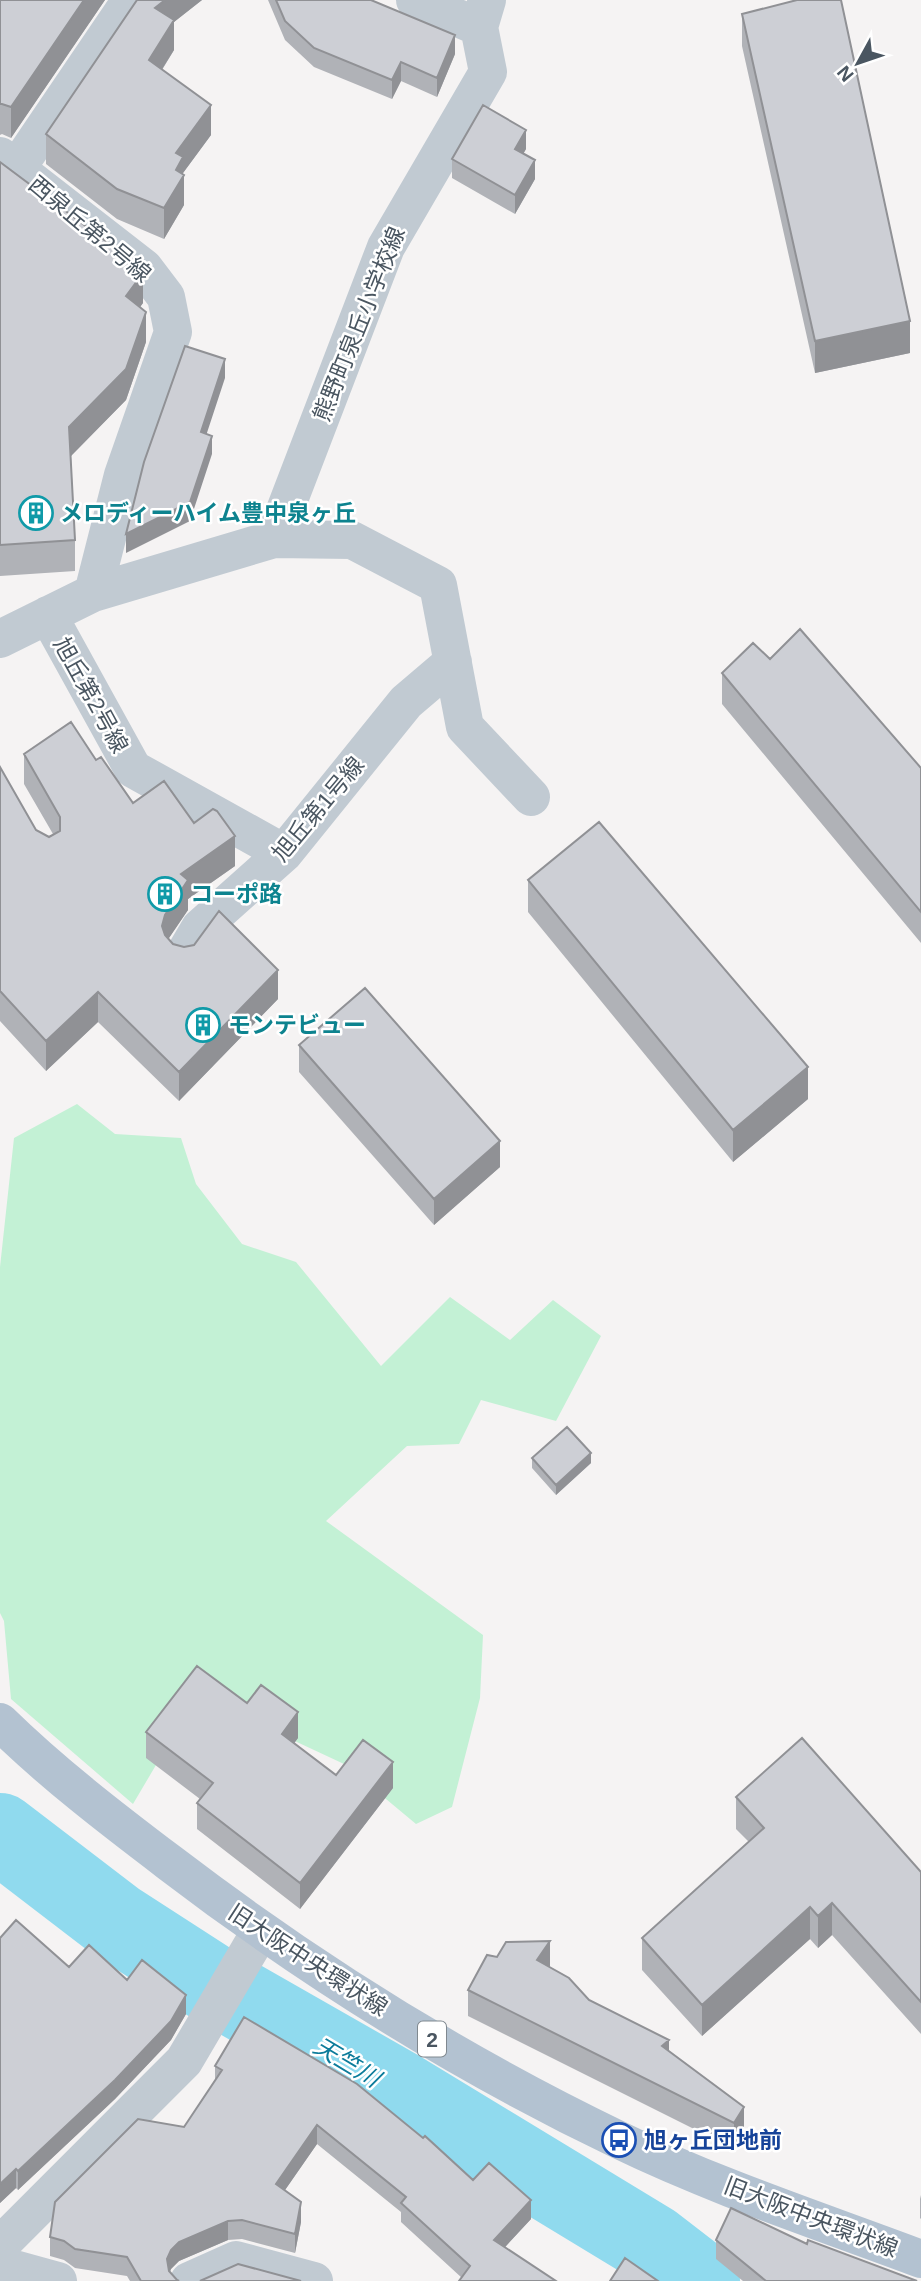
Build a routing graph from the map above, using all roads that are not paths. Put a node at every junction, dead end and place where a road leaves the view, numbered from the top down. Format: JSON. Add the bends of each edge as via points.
{"nodes":[{"id":1,"x":131,"y":0,"type":"edge"},
{"id":2,"x":415,"y":0,"type":"edge"},
{"id":3,"x":483,"y":13,"type":"edge"},
{"id":4,"x":9,"y":162,"type":"edge"},
{"id":5,"x":274,"y":539,"type":"junction"},
{"id":6,"x":93,"y":593,"type":"junction"},
{"id":7,"x":48,"y":615,"type":"junction"},
{"id":8,"x":0,"y":639,"type":"edge"},
{"id":9,"x":453,"y":662,"type":"junction"},
{"id":10,"x":531,"y":797,"type":"dead end"},
{"id":11,"x":284,"y":853,"type":"junction"},
{"id":12,"x":184,"y":955,"type":"edge"},
{"id":13,"x":0,"y":1722,"type":"edge"},
{"id":14,"x":251,"y":1946,"type":"junction"},
{"id":15,"x":0,"y":2245,"type":"edge"},
{"id":16,"x":921,"y":2259,"type":"edge"},
{"id":17,"x":0,"y":2265,"type":"edge"},
{"id":18,"x":58,"y":2281,"type":"edge"},
{"id":19,"x":189,"y":2281,"type":"edge"},
{"id":20,"x":314,"y":2281,"type":"edge"}],
"edges":[{"from":1,"to":4,"type":"street"},
{"from":2,"to":3,"type":"street"},
{"from":3,"to":5,"type":"street","name":"熊野町泉丘小学校線","via":[[488,72],[386,247]]},
{"from":4,"to":6,"type":"street","name":"西泉丘第2号線","via":[[144,268],[166,297],[173,332],[123,475]]},
{"from":5,"to":6,"type":"street"},
{"from":5,"to":9,"type":"street","via":[[352,540],[438,585]]},
{"from":6,"to":7,"type":"street"},
{"from":7,"to":8,"type":"street"},
{"from":7,"to":11,"type":"street","name":"旭丘第2号線","via":[[133,769]]},
{"from":9,"to":10,"type":"street","via":[[465,727]]},
{"from":9,"to":11,"type":"street","name":"旭丘第1号線","via":[[406,702]]},
{"from":11,"to":12,"type":"street","name":"旭丘第1号線","via":[[200,928]]},
{"from":13,"to":14,"type":"main road","name":"旧大阪中央環状線","number":"2"},
{"from":14,"to":15,"type":"street","via":[[184,2061]]},
{"from":14,"to":16,"type":"main road","name":"旧大阪中央環状線","number":"2","via":[[619,2140]]},
{"from":17,"to":18,"type":"street"},
{"from":19,"to":20,"type":"street","via":[[236,2260]]}]}
